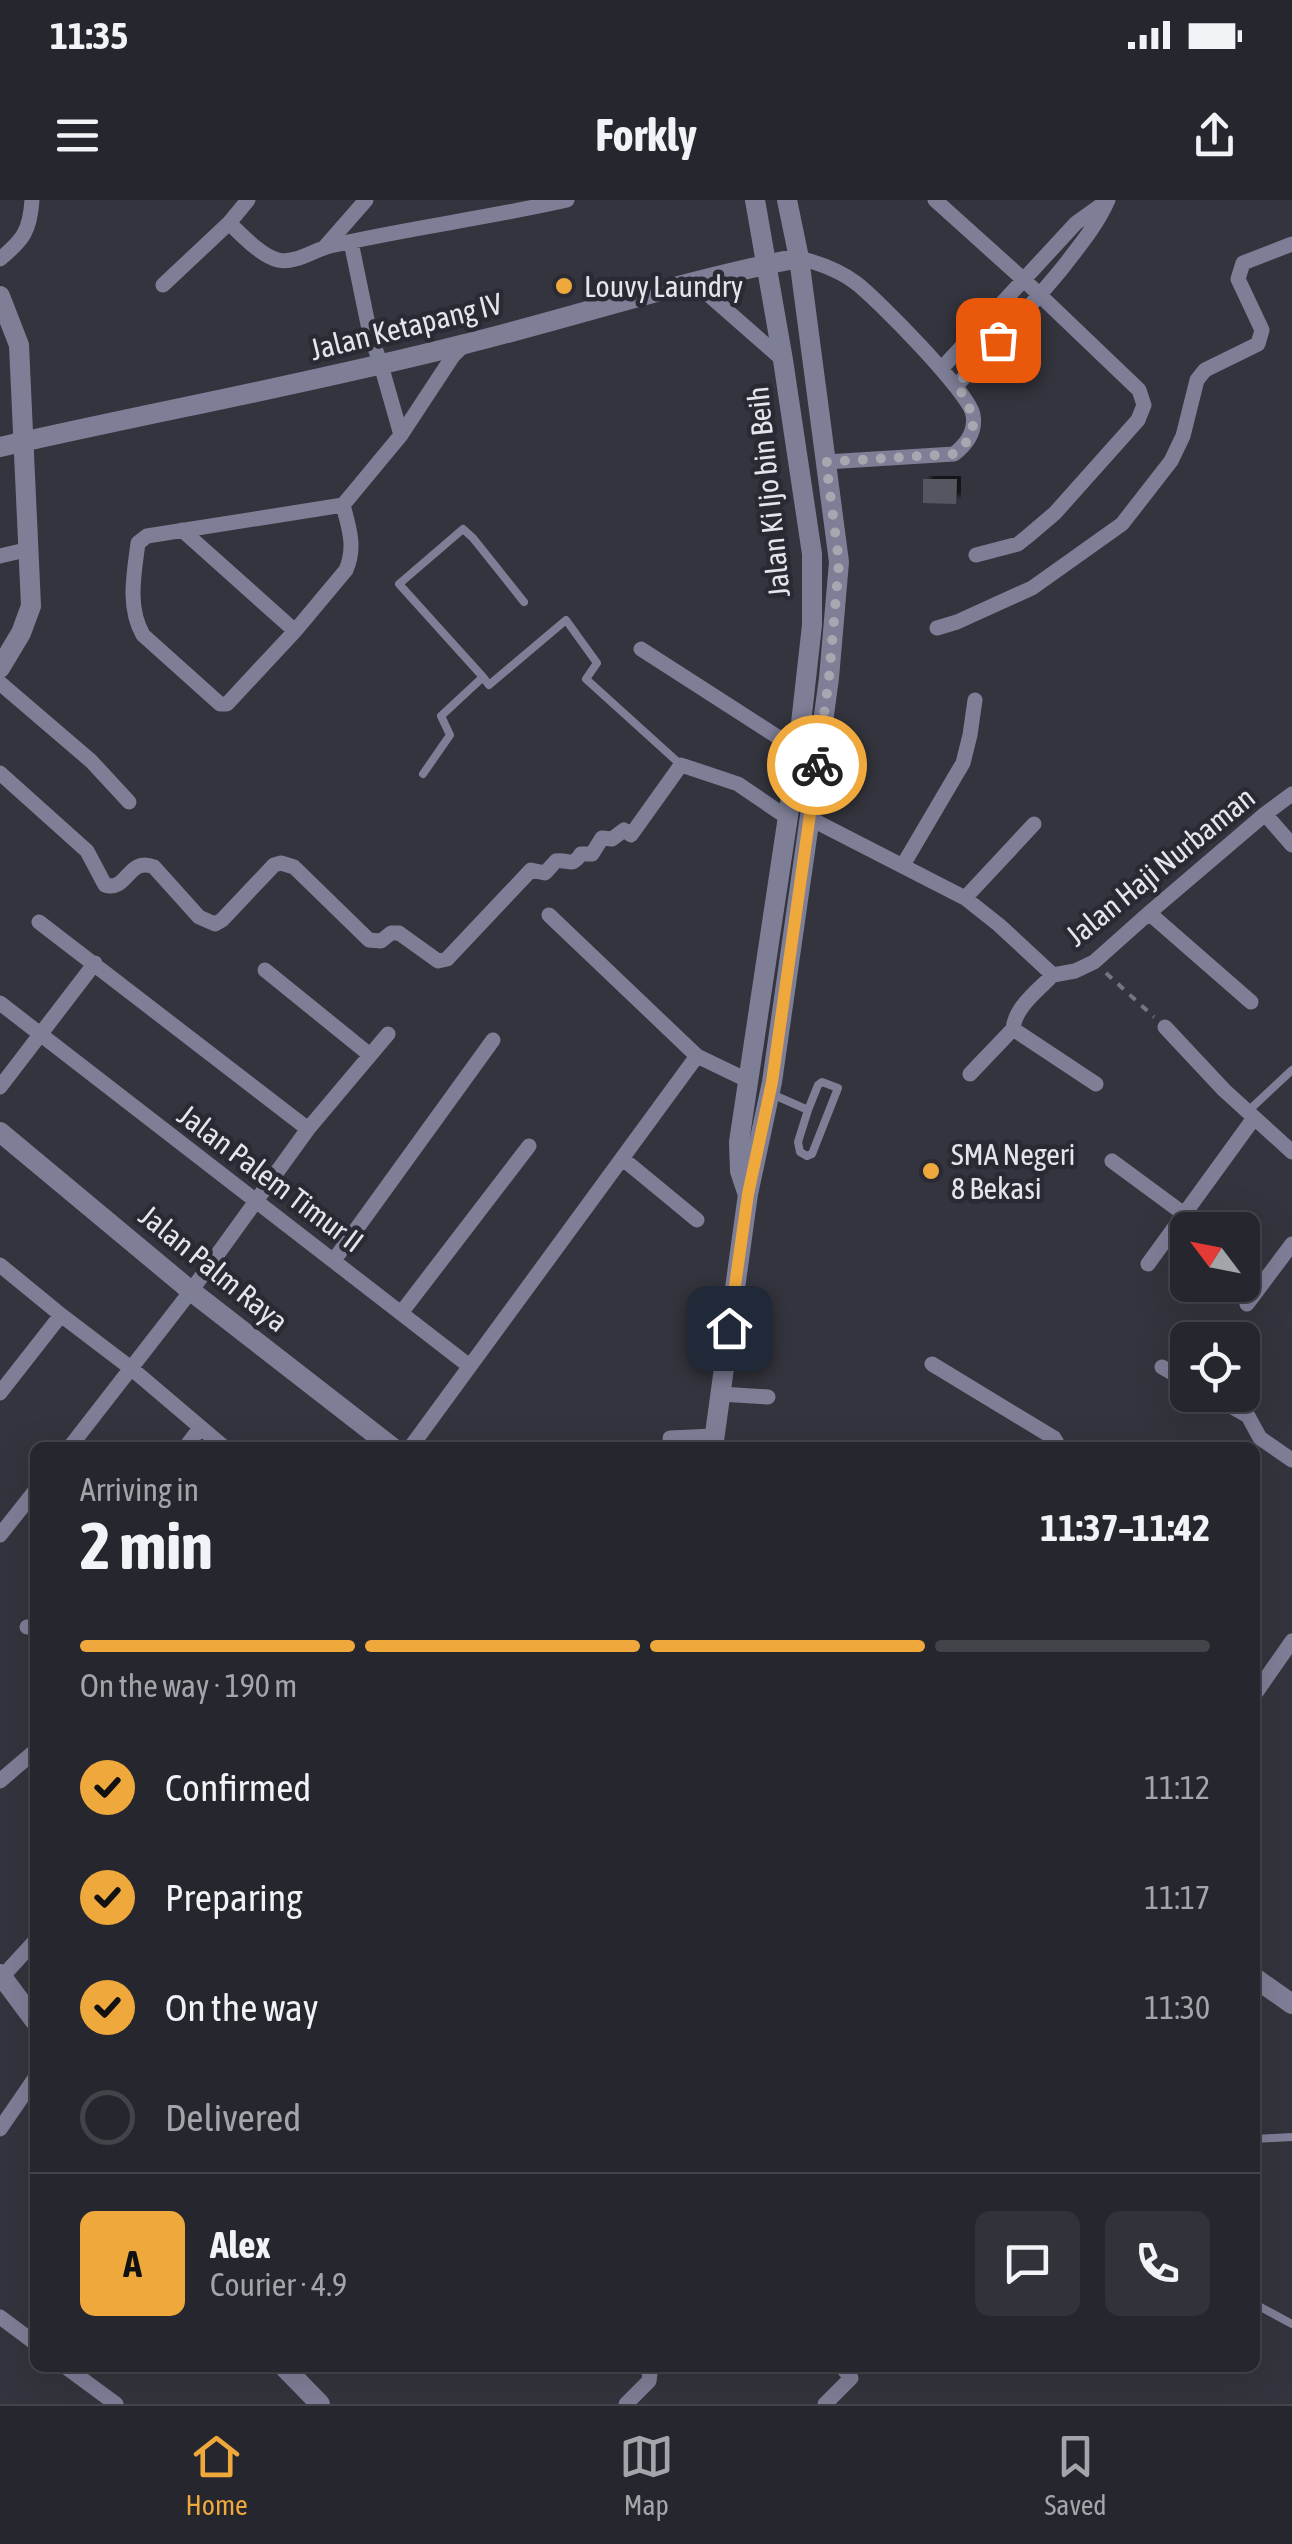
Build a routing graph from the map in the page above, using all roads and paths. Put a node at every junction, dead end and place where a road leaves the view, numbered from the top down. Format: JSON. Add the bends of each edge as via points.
{"nodes":[{"id":1,"x":32,"y":200,"type":"edge"},
{"id":2,"x":248,"y":200,"type":"edge"},
{"id":3,"x":366,"y":200,"type":"edge"},
{"id":4,"x":504,"y":200,"type":"edge"},
{"id":5,"x":567,"y":200,"type":"edge"},
{"id":6,"x":755,"y":200,"type":"edge"},
{"id":7,"x":787,"y":200,"type":"edge"},
{"id":8,"x":935,"y":200,"type":"edge"},
{"id":9,"x":1108,"y":200,"type":"edge"},
{"id":10,"x":496,"y":216,"type":"junction"},
{"id":11,"x":229,"y":223,"type":"junction"},
{"id":12,"x":351,"y":242,"type":"junction"},
{"id":13,"x":1292,"y":244,"type":"edge"},
{"id":14,"x":324,"y":248,"type":"junction"},
{"id":15,"x":799,"y":258,"type":"junction"},
{"id":16,"x":0,"y":260,"type":"edge"},
{"id":17,"x":766,"y":264,"type":"junction"},
{"id":18,"x":1024,"y":280,"type":"junction"},
{"id":19,"x":694,"y":281,"type":"junction"},
{"id":20,"x":163,"y":284,"type":"dead end"},
{"id":21,"x":0,"y":296,"type":"edge"},
{"id":22,"x":1040,"y":296,"type":"junction"},
{"id":23,"x":464,"y":344,"type":"junction"},
{"id":24,"x":783,"y":360,"type":"junction"},
{"id":25,"x":381,"y":364,"type":"junction"},
{"id":26,"x":942,"y":368,"type":"junction"},
{"id":27,"x":957,"y":385,"type":"junction"},
{"id":28,"x":401,"y":434,"type":"junction"},
{"id":29,"x":25,"y":441,"type":"junction"},
{"id":30,"x":0,"y":447,"type":"edge"},
{"id":31,"x":826,"y":462,"type":"junction"},
{"id":32,"x":343,"y":504,"type":"junction"},
{"id":33,"x":182,"y":530,"type":"junction"},
{"id":34,"x":30,"y":549,"type":"junction"},
{"id":35,"x":976,"y":555,"type":"dead end"},
{"id":36,"x":0,"y":556,"type":"edge"},
{"id":37,"x":524,"y":602,"type":"dead end"},
{"id":38,"x":937,"y":628,"type":"dead end"},
{"id":39,"x":295,"y":630,"type":"junction"},
{"id":40,"x":641,"y":649,"type":"dead end"},
{"id":41,"x":0,"y":668,"type":"edge"},
{"id":42,"x":483,"y":677,"type":"junction"},
{"id":43,"x":0,"y":683,"type":"edge"},
{"id":44,"x":975,"y":700,"type":"dead end"},
{"id":45,"x":808,"y":752,"type":"junction"},
{"id":46,"x":681,"y":765,"type":"junction"},
{"id":47,"x":0,"y":773,"type":"edge"},
{"id":48,"x":423,"y":774,"type":"dead end"},
{"id":49,"x":1292,"y":794,"type":"edge"},
{"id":50,"x":129,"y":802,"type":"dead end"},
{"id":51,"x":1265,"y":814,"type":"junction"},
{"id":52,"x":798,"y":818,"type":"junction"},
{"id":53,"x":1034,"y":824,"type":"dead end"},
{"id":54,"x":1292,"y":845,"type":"edge"},
{"id":55,"x":904,"y":865,"type":"junction"},
{"id":56,"x":965,"y":898,"type":"junction"},
{"id":57,"x":1149,"y":913,"type":"junction"},
{"id":58,"x":549,"y":915,"type":"dead end"},
{"id":59,"x":39,"y":922,"type":"dead end"},
{"id":60,"x":1094,"y":962,"type":"junction"},
{"id":61,"x":94,"y":963,"type":"junction"},
{"id":62,"x":265,"y":970,"type":"dead end"},
{"id":63,"x":1053,"y":975,"type":"junction"},
{"id":64,"x":1250,"y":1002,"type":"dead end"},
{"id":65,"x":0,"y":1003,"type":"edge"},
{"id":66,"x":1165,"y":1028,"type":"joint"},
{"id":67,"x":1013,"y":1029,"type":"junction"},
{"id":68,"x":388,"y":1034,"type":"dead end"},
{"id":69,"x":40,"y":1035,"type":"junction"},
{"id":70,"x":493,"y":1040,"type":"dead end"},
{"id":71,"x":370,"y":1055,"type":"junction"},
{"id":72,"x":697,"y":1056,"type":"junction"},
{"id":73,"x":1292,"y":1070,"type":"edge"},
{"id":74,"x":970,"y":1074,"type":"dead end"},
{"id":75,"x":749,"y":1081,"type":"junction"},
{"id":76,"x":1096,"y":1084,"type":"dead end"},
{"id":77,"x":0,"y":1087,"type":"edge"},
{"id":78,"x":770,"y":1093,"type":"junction"},
{"id":79,"x":808,"y":1110,"type":"junction"},
{"id":80,"x":1251,"y":1115,"type":"junction"},
{"id":81,"x":308,"y":1129,"type":"junction"},
{"id":82,"x":0,"y":1132,"type":"edge"},
{"id":83,"x":529,"y":1146,"type":"dead end"},
{"id":84,"x":1292,"y":1152,"type":"edge"},
{"id":85,"x":622,"y":1159,"type":"junction"},
{"id":86,"x":1112,"y":1161,"type":"dead end"},
{"id":87,"x":748,"y":1194,"type":"junction"},
{"id":88,"x":255,"y":1202,"type":"junction"},
{"id":89,"x":1181,"y":1212,"type":"edge"},
{"id":90,"x":1185,"y":1212,"type":"edge"},
{"id":91,"x":697,"y":1220,"type":"dead end"},
{"id":92,"x":1170,"y":1233,"type":"edge"},
{"id":93,"x":1292,"y":1244,"type":"edge"},
{"id":94,"x":334,"y":1260,"type":"junction"},
{"id":95,"x":1148,"y":1264,"type":"dead end"},
{"id":96,"x":0,"y":1265,"type":"edge"},
{"id":97,"x":191,"y":1290,"type":"junction"},
{"id":98,"x":1247,"y":1304,"type":"dead end"},
{"id":99,"x":401,"y":1313,"type":"junction"},
{"id":100,"x":60,"y":1315,"type":"junction"},
{"id":101,"x":932,"y":1364,"type":"dead end"},
{"id":102,"x":468,"y":1365,"type":"junction"},
{"id":103,"x":1162,"y":1367,"type":"dead end"},
{"id":104,"x":132,"y":1368,"type":"junction"},
{"id":105,"x":1170,"y":1372,"type":"edge"},
{"id":106,"x":0,"y":1392,"type":"edge"},
{"id":107,"x":720,"y":1394,"type":"junction"},
{"id":108,"x":768,"y":1397,"type":"dead end"},
{"id":109,"x":1241,"y":1412,"type":"edge"},
{"id":110,"x":200,"y":1428,"type":"junction"},
{"id":111,"x":670,"y":1438,"type":"dead end"},
{"id":112,"x":75,"y":1442,"type":"edge"},
{"id":113,"x":189,"y":1442,"type":"edge"},
{"id":114,"x":218,"y":1442,"type":"edge"},
{"id":115,"x":385,"y":1442,"type":"edge"},
{"id":116,"x":414,"y":1442,"type":"edge"},
{"id":117,"x":714,"y":1442,"type":"edge"},
{"id":118,"x":1056,"y":1442,"type":"edge"},
{"id":119,"x":1292,"y":1460,"type":"edge"},
{"id":120,"x":30,"y":1497,"type":"edge"},
{"id":121,"x":0,"y":1535,"type":"edge"},
{"id":122,"x":1292,"y":1641,"type":"edge"},
{"id":123,"x":1260,"y":1687,"type":"edge"},
{"id":124,"x":30,"y":1755,"type":"edge"},
{"id":125,"x":0,"y":1782,"type":"edge"},
{"id":126,"x":30,"y":1946,"type":"edge"},
{"id":127,"x":1,"y":1976,"type":"edge"},
{"id":128,"x":1260,"y":1982,"type":"edge"},
{"id":129,"x":1292,"y":2004,"type":"edge"},
{"id":130,"x":30,"y":2015,"type":"edge"},
{"id":131,"x":30,"y":2085,"type":"edge"},
{"id":132,"x":0,"y":2129,"type":"edge"},
{"id":133,"x":1292,"y":2137,"type":"edge"},
{"id":134,"x":1260,"y":2139,"type":"edge"},
{"id":135,"x":1260,"y":2307,"type":"edge"},
{"id":136,"x":0,"y":2317,"type":"edge"},
{"id":137,"x":1292,"y":2324,"type":"edge"},
{"id":138,"x":30,"y":2340,"type":"edge"},
{"id":139,"x":72,"y":2372,"type":"edge"},
{"id":140,"x":289,"y":2372,"type":"edge"},
{"id":141,"x":649,"y":2372,"type":"edge"},
{"id":142,"x":847,"y":2372,"type":"edge"},
{"id":143,"x":116,"y":2404,"type":"edge"},
{"id":144,"x":320,"y":2404,"type":"edge"},
{"id":145,"x":626,"y":2404,"type":"edge"},
{"id":146,"x":825,"y":2404,"type":"edge"}],
"edges":[{"from":1,"to":16,"type":"street","via":[[26,232]]},
{"from":2,"to":11,"type":"street"},
{"from":3,"to":14,"type":"street"},
{"from":4,"to":10,"type":"street"},
{"from":5,"to":10,"type":"street"},
{"from":6,"to":17,"type":"street","name":"Jalan Ki Ijo bin Beih"},
{"from":7,"to":15,"type":"street","name":"Jalan Ki Ijo bin Beih"},
{"from":8,"to":18,"type":"street"},
{"from":9,"to":18,"type":"street","via":[[1076,223]]},
{"from":9,"to":22,"type":"street"},
{"from":10,"to":12,"type":"street"},
{"from":11,"to":14,"type":"street","via":[[277,260]]},
{"from":11,"to":20,"type":"street"},
{"from":12,"to":14,"type":"street"},
{"from":12,"to":25,"type":"street"},
{"from":13,"to":38,"type":"street","via":[[1244,263],[1238,279],[1262,337],[1202,374],[1172,461],[1122,524],[1032,588]]},
{"from":15,"to":17,"type":"street","name":"Jalan Ketapang IV"},
{"from":15,"to":26,"type":"street","via":[[857,283]]},
{"from":15,"to":31,"type":"street","name":"Jalan Ki Ijo bin Beih"},
{"from":17,"to":19,"type":"street","name":"Jalan Ketapang IV"},
{"from":17,"to":24,"type":"street","name":"Jalan Ki Ijo bin Beih"},
{"from":18,"to":22,"type":"street"},
{"from":18,"to":26,"type":"street"},
{"from":19,"to":23,"type":"street","name":"Jalan Ketapang IV"},
{"from":19,"to":24,"type":"street"},
{"from":21,"to":29,"type":"street","via":[[19,345]]},
{"from":22,"to":27,"type":"street"},
{"from":22,"to":35,"type":"street","via":[[1139,390],[1144,405],[1055,512],[1018,544]]},
{"from":23,"to":25,"type":"street","name":"Jalan Ketapang IV"},
{"from":23,"to":28,"type":"street"},
{"from":24,"to":45,"type":"street","name":"Jalan Ki Ijo bin Beih","via":[[812,554]]},
{"from":25,"to":28,"type":"street"},
{"from":25,"to":29,"type":"street","name":"Jalan Ketapang IV"},
{"from":26,"to":27,"type":"street"},
{"from":27,"to":31,"type":"street","via":[[974,413],[970,438],[954,454]]},
{"from":28,"to":32,"type":"street"},
{"from":29,"to":30,"type":"street","name":"Jalan Ketapang IV"},
{"from":29,"to":34,"type":"street"},
{"from":31,"to":45,"type":"street","name":"Jalan Ki Ijo bin Beih","via":[[839,562],[829,678]]},
{"from":32,"to":33,"type":"street"},
{"from":32,"to":39,"type":"street","via":[[351,559]]},
{"from":33,"to":39,"type":"street"},
{"from":33,"to":39,"type":"street","via":[[138,543],[132,606],[143,635],[197,684],[227,704]]},
{"from":34,"to":36,"type":"street"},
{"from":34,"to":41,"type":"street","via":[[31,606]]},
{"from":37,"to":42,"type":"lane","via":[[463,529],[399,584]]},
{"from":40,"to":45,"type":"street"},
{"from":42,"to":46,"type":"lane","via":[[490,685],[566,620],[596,663],[586,678]]},
{"from":42,"to":48,"type":"lane","via":[[441,716],[450,735]]},
{"from":43,"to":50,"type":"street","via":[[91,760]]},
{"from":44,"to":55,"type":"street","via":[[962,763]]},
{"from":45,"to":52,"type":"street","name":"Jalan Ki Ijo bin Beih"},
{"from":46,"to":47,"type":"street","via":[[631,835],[624,830],[602,838],[592,854],[571,864],[556,861],[544,873],[531,870],[438,961],[399,933],[369,940],[286,864],[274,866],[215,924],[199,917],[146,864],[108,888],[87,851]]},
{"from":46,"to":52,"type":"street","name":"Jalan Haji Nurbaman","via":[[738,784]]},
{"from":49,"to":51,"type":"street","name":"Jalan Haji Nurbaman"},
{"from":51,"to":54,"type":"street"},
{"from":51,"to":57,"type":"street","name":"Jalan Haji Nurbaman"},
{"from":52,"to":55,"type":"street","name":"Jalan Haji Nurbaman"},
{"from":52,"to":75,"type":"street","name":"Jalan Ki Ijo bin Beih"},
{"from":52,"to":78,"type":"street","name":"Jalan Ki Ijo bin Beih"},
{"from":53,"to":56,"type":"street"},
{"from":55,"to":56,"type":"street","name":"Jalan Haji Nurbaman"},
{"from":56,"to":63,"type":"street","name":"Jalan Haji Nurbaman"},
{"from":57,"to":60,"type":"street","name":"Jalan Haji Nurbaman"},
{"from":57,"to":64,"type":"street"},
{"from":58,"to":72,"type":"street"},
{"from":59,"to":61,"type":"street"},
{"from":60,"to":63,"type":"street","name":"Jalan Haji Nurbaman"},
{"from":60,"to":66,"type":"path"},
{"from":61,"to":69,"type":"street"},
{"from":61,"to":81,"type":"street"},
{"from":62,"to":71,"type":"street"},
{"from":63,"to":67,"type":"street","via":[[1020,1009]]},
{"from":65,"to":69,"type":"street","name":"Jalan Palem Timur II"},
{"from":66,"to":80,"type":"street"},
{"from":67,"to":74,"type":"street"},
{"from":67,"to":76,"type":"street"},
{"from":68,"to":71,"type":"street"},
{"from":69,"to":77,"type":"street"},
{"from":69,"to":88,"type":"street","name":"Jalan Palem Timur II"},
{"from":70,"to":94,"type":"street"},
{"from":71,"to":81,"type":"street"},
{"from":72,"to":75,"type":"street"},
{"from":72,"to":85,"type":"street"},
{"from":73,"to":80,"type":"lane"},
{"from":75,"to":87,"type":"street","name":"Jalan Ki Ijo bin Beih","via":[[739,1142]]},
{"from":78,"to":79,"type":"lane"},
{"from":78,"to":87,"type":"street","name":"Jalan Ki Ijo bin Beih"},
{"from":79,"to":79,"type":"lane","via":[[818,1084],[838,1088],[807,1156],[798,1142]]},
{"from":80,"to":84,"type":"street"},
{"from":80,"to":90,"type":"street"},
{"from":81,"to":88,"type":"street"},
{"from":82,"to":97,"type":"street","name":"Jalan Palm Raya"},
{"from":83,"to":99,"type":"street"},
{"from":85,"to":91,"type":"street"},
{"from":85,"to":102,"type":"street"},
{"from":86,"to":89,"type":"street"},
{"from":87,"to":107,"type":"street","name":"Jalan Ki Ijo bin Beih"},
{"from":88,"to":94,"type":"street","name":"Jalan Palem Timur II"},
{"from":88,"to":97,"type":"street"},
{"from":92,"to":95,"type":"street"},
{"from":93,"to":98,"type":"street"},
{"from":94,"to":99,"type":"street","name":"Jalan Palem Timur II"},
{"from":96,"to":100,"type":"street"},
{"from":97,"to":104,"type":"street"},
{"from":97,"to":115,"type":"street","name":"Jalan Palm Raya"},
{"from":99,"to":102,"type":"street","name":"Jalan Palem Timur II"},
{"from":100,"to":104,"type":"street"},
{"from":100,"to":106,"type":"street"},
{"from":101,"to":118,"type":"street"},
{"from":102,"to":116,"type":"street"},
{"from":103,"to":105,"type":"street"},
{"from":104,"to":110,"type":"street"},
{"from":104,"to":112,"type":"street"},
{"from":107,"to":108,"type":"street"},
{"from":107,"to":117,"type":"street","name":"Jalan Ki Ijo bin Beih"},
{"from":109,"to":119,"type":"street","via":[[1260,1438]]},
{"from":110,"to":113,"type":"street"},
{"from":110,"to":114,"type":"street"},
{"from":111,"to":117,"type":"street"},
{"from":120,"to":121,"type":"street"},
{"from":122,"to":123,"type":"street"},
{"from":124,"to":125,"type":"street"},
{"from":126,"to":127,"type":"street"},
{"from":127,"to":130,"type":"street"},
{"from":128,"to":129,"type":"street"},
{"from":131,"to":132,"type":"street"},
{"from":133,"to":134,"type":"lane"},
{"from":135,"to":137,"type":"lane"},
{"from":136,"to":138,"type":"street"},
{"from":139,"to":143,"type":"street"},
{"from":140,"to":144,"type":"street"},
{"from":141,"to":145,"type":"street","via":[[649,2381]]},
{"from":142,"to":146,"type":"street","via":[[852,2378]]}]}
